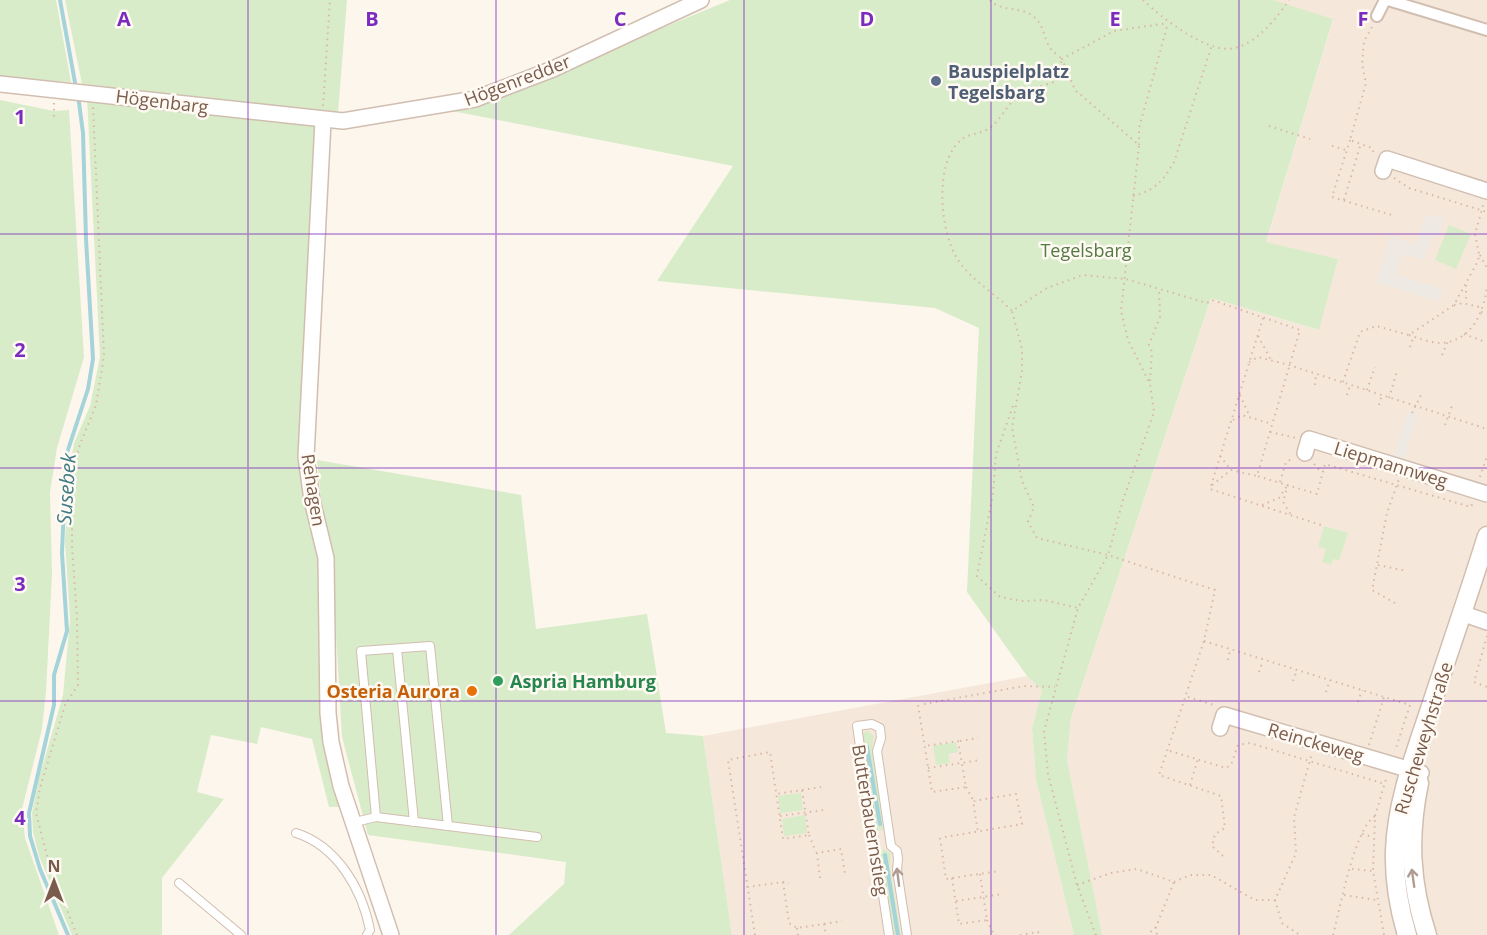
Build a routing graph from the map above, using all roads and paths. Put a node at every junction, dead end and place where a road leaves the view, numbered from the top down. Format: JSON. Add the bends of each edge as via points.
{"nodes":[{"id":1,"x":330,"y":0,"type":"edge"},
{"id":2,"x":700,"y":0,"type":"edge"},
{"id":3,"x":990,"y":0,"type":"edge"},
{"id":4,"x":1143,"y":0,"type":"edge"},
{"id":5,"x":1289,"y":0,"type":"edge"},
{"id":6,"x":1386,"y":0,"type":"edge"},
{"id":7,"x":1411,"y":3,"type":"edge"},
{"id":8,"x":1377,"y":16,"type":"joint"},
{"id":9,"x":1168,"y":23,"type":"junction"},
{"id":10,"x":1487,"y":30,"type":"edge"},
{"id":11,"x":1212,"y":45,"type":"junction"},
{"id":12,"x":1062,"y":59,"type":"junction"},
{"id":13,"x":0,"y":84,"type":"edge"},
{"id":14,"x":90,"y":92,"type":"junction"},
{"id":15,"x":323,"y":121,"type":"junction"},
{"id":16,"x":1269,"y":126,"type":"dead end"},
{"id":17,"x":1310,"y":139,"type":"dead end"},
{"id":18,"x":1350,"y":140,"type":"junction"},
{"id":19,"x":1361,"y":143,"type":"junction"},
{"id":20,"x":1138,"y":145,"type":"junction"},
{"id":21,"x":1332,"y":146,"type":"dead end"},
{"id":22,"x":1346,"y":150,"type":"junction"},
{"id":23,"x":1383,"y":171,"type":"junction"},
{"id":24,"x":1133,"y":196,"type":"junction"},
{"id":25,"x":1486,"y":196,"type":"edge"},
{"id":26,"x":1344,"y":200,"type":"junction"},
{"id":27,"x":1482,"y":210,"type":"junction"},
{"id":28,"x":1487,"y":212,"type":"edge"},
{"id":29,"x":1395,"y":216,"type":"dead end"},
{"id":30,"x":1479,"y":254,"type":"junction"},
{"id":31,"x":1486,"y":262,"type":"edge"},
{"id":32,"x":1487,"y":268,"type":"edge"},
{"id":33,"x":1126,"y":279,"type":"junction"},
{"id":34,"x":1465,"y":282,"type":"junction"},
{"id":35,"x":1487,"y":286,"type":"edge"},
{"id":36,"x":1159,"y":288,"type":"junction"},
{"id":37,"x":1466,"y":303,"type":"junction"},
{"id":38,"x":1454,"y":305,"type":"junction"},
{"id":39,"x":1483,"y":308,"type":"junction"},
{"id":40,"x":1012,"y":310,"type":"junction"},
{"id":41,"x":1481,"y":312,"type":"junction"},
{"id":42,"x":1487,"y":315,"type":"edge"},
{"id":43,"x":1263,"y":318,"type":"junction"},
{"id":44,"x":1464,"y":334,"type":"junction"},
{"id":45,"x":1258,"y":335,"type":"junction"},
{"id":46,"x":1409,"y":335,"type":"junction"},
{"id":47,"x":1414,"y":336,"type":"junction"},
{"id":48,"x":1448,"y":341,"type":"junction"},
{"id":49,"x":1484,"y":341,"type":"dead end"},
{"id":50,"x":1410,"y":347,"type":"dead end"},
{"id":51,"x":1442,"y":355,"type":"dead end"},
{"id":52,"x":1270,"y":360,"type":"junction"},
{"id":53,"x":1249,"y":362,"type":"junction"},
{"id":54,"x":1289,"y":365,"type":"junction"},
{"id":55,"x":1375,"y":367,"type":"dead end"},
{"id":56,"x":1397,"y":372,"type":"dead end"},
{"id":57,"x":1316,"y":374,"type":"junction"},
{"id":58,"x":1343,"y":382,"type":"junction"},
{"id":59,"x":1150,"y":384,"type":"junction"},
{"id":60,"x":1350,"y":385,"type":"junction"},
{"id":61,"x":1315,"y":386,"type":"dead end"},
{"id":62,"x":1367,"y":390,"type":"junction"},
{"id":63,"x":1422,"y":393,"type":"dead end"},
{"id":64,"x":1239,"y":394,"type":"junction"},
{"id":65,"x":1347,"y":395,"type":"dead end"},
{"id":66,"x":1382,"y":395,"type":"junction"},
{"id":67,"x":1389,"y":398,"type":"junction"},
{"id":68,"x":1015,"y":401,"type":"junction"},
{"id":69,"x":1453,"y":403,"type":"dead end"},
{"id":70,"x":1379,"y":405,"type":"dead end"},
{"id":71,"x":1417,"y":407,"type":"junction"},
{"id":72,"x":1412,"y":413,"type":"dead end"},
{"id":73,"x":1448,"y":416,"type":"junction"},
{"id":74,"x":1250,"y":417,"type":"junction"},
{"id":75,"x":1231,"y":421,"type":"junction"},
{"id":76,"x":1272,"y":424,"type":"junction"},
{"id":77,"x":1445,"y":425,"type":"dead end"},
{"id":78,"x":1487,"y":429,"type":"edge"},
{"id":79,"x":1270,"y":432,"type":"junction"},
{"id":80,"x":1307,"y":446,"type":"joint"},
{"id":81,"x":1220,"y":456,"type":"junction"},
{"id":82,"x":1403,"y":468,"type":"junction"},
{"id":83,"x":1231,"y":470,"type":"junction"},
{"id":84,"x":1257,"y":476,"type":"junction"},
{"id":85,"x":1288,"y":483,"type":"junction"},
{"id":86,"x":1397,"y":485,"type":"junction"},
{"id":87,"x":1211,"y":486,"type":"junction"},
{"id":88,"x":1487,"y":494,"type":"edge"},
{"id":89,"x":1262,"y":506,"type":"junction"},
{"id":90,"x":1471,"y":507,"type":"dead end"},
{"id":91,"x":1291,"y":515,"type":"junction"},
{"id":92,"x":1324,"y":526,"type":"dead end"},
{"id":93,"x":1487,"y":536,"type":"edge"},
{"id":94,"x":1108,"y":555,"type":"junction"},
{"id":95,"x":1378,"y":565,"type":"junction"},
{"id":96,"x":1407,"y":571,"type":"dead end"},
{"id":97,"x":1395,"y":603,"type":"dead end"},
{"id":98,"x":1078,"y":608,"type":"junction"},
{"id":99,"x":1464,"y":614,"type":"junction"},
{"id":100,"x":1487,"y":622,"type":"edge"},
{"id":101,"x":1487,"y":636,"type":"edge"},
{"id":102,"x":1204,"y":642,"type":"junction"},
{"id":103,"x":397,"y":649,"type":"junction"},
{"id":104,"x":1230,"y":650,"type":"junction"},
{"id":105,"x":1228,"y":660,"type":"dead end"},
{"id":106,"x":1263,"y":660,"type":"junction"},
{"id":107,"x":1297,"y":670,"type":"junction"},
{"id":108,"x":1259,"y":672,"type":"dead end"},
{"id":109,"x":1330,"y":680,"type":"junction"},
{"id":110,"x":1293,"y":681,"type":"dead end"},
{"id":111,"x":1056,"y":687,"type":"junction"},
{"id":112,"x":1487,"y":687,"type":"edge"},
{"id":113,"x":1362,"y":690,"type":"junction"},
{"id":114,"x":1326,"y":692,"type":"dead end"},
{"id":115,"x":1187,"y":696,"type":"junction"},
{"id":116,"x":1384,"y":697,"type":"junction"},
{"id":117,"x":1358,"y":702,"type":"dead end"},
{"id":118,"x":924,"y":704,"type":"dead end"},
{"id":119,"x":918,"y":705,"type":"dead end"},
{"id":120,"x":1214,"y":705,"type":"dead end"},
{"id":121,"x":1220,"y":728,"type":"dead end"},
{"id":122,"x":978,"y":738,"type":"dead end"},
{"id":123,"x":958,"y":741,"type":"junction"},
{"id":124,"x":1316,"y":742,"type":"junction"},
{"id":125,"x":925,"y":746,"type":"junction"},
{"id":126,"x":1168,"y":750,"type":"junction"},
{"id":127,"x":1366,"y":757,"type":"junction"},
{"id":128,"x":1198,"y":759,"type":"junction"},
{"id":129,"x":981,"y":760,"type":"dead end"},
{"id":130,"x":1310,"y":762,"type":"junction"},
{"id":131,"x":962,"y":763,"type":"junction"},
{"id":132,"x":1390,"y":764,"type":"junction"},
{"id":133,"x":928,"y":768,"type":"junction"},
{"id":134,"x":1415,"y":772,"type":"junction"},
{"id":135,"x":1385,"y":784,"type":"junction"},
{"id":136,"x":1190,"y":786,"type":"junction"},
{"id":137,"x":821,"y":787,"type":"dead end"},
{"id":138,"x":966,"y":787,"type":"junction"},
{"id":139,"x":802,"y":790,"type":"junction"},
{"id":140,"x":776,"y":794,"type":"junction"},
{"id":141,"x":973,"y":801,"type":"junction"},
{"id":142,"x":824,"y":810,"type":"dead end"},
{"id":143,"x":806,"y":812,"type":"junction"},
{"id":144,"x":780,"y":816,"type":"junction"},
{"id":145,"x":1375,"y":816,"type":"junction"},
{"id":146,"x":376,"y":817,"type":"junction"},
{"id":147,"x":355,"y":822,"type":"junction"},
{"id":148,"x":414,"y":822,"type":"junction"},
{"id":149,"x":447,"y":826,"type":"junction"},
{"id":150,"x":978,"y":832,"type":"junction"},
{"id":151,"x":296,"y":833,"type":"dead end"},
{"id":152,"x":1362,"y":834,"type":"junction"},
{"id":153,"x":809,"y":836,"type":"junction"},
{"id":154,"x":537,"y":837,"type":"dead end"},
{"id":155,"x":945,"y":837,"type":"dead end"},
{"id":156,"x":1373,"y":837,"type":"junction"},
{"id":157,"x":940,"y":838,"type":"dead end"},
{"id":158,"x":891,"y":846,"type":"junction"},
{"id":159,"x":876,"y":848,"type":"junction"},
{"id":160,"x":816,"y":853,"type":"junction"},
{"id":161,"x":1223,"y":856,"type":"dead end"},
{"id":162,"x":1351,"y":869,"type":"junction"},
{"id":163,"x":999,"y":871,"type":"dead end"},
{"id":164,"x":1373,"y":871,"type":"junction"},
{"id":165,"x":845,"y":874,"type":"dead end"},
{"id":166,"x":980,"y":874,"type":"junction"},
{"id":167,"x":820,"y":878,"type":"dead end"},
{"id":168,"x":952,"y":878,"type":"junction"},
{"id":169,"x":783,"y":882,"type":"junction"},
{"id":170,"x":1174,"y":882,"type":"junction"},
{"id":171,"x":179,"y":883,"type":"dead end"},
{"id":172,"x":789,"y":883,"type":"dead end"},
{"id":173,"x":1077,"y":885,"type":"junction"},
{"id":174,"x":747,"y":887,"type":"junction"},
{"id":175,"x":1002,"y":894,"type":"dead end"},
{"id":176,"x":1344,"y":895,"type":"junction"},
{"id":177,"x":983,"y":896,"type":"junction"},
{"id":178,"x":1275,"y":900,"type":"junction"},
{"id":179,"x":1376,"y":900,"type":"junction"},
{"id":180,"x":956,"y":901,"type":"junction"},
{"id":181,"x":987,"y":920,"type":"junction"},
{"id":182,"x":842,"y":921,"type":"dead end"},
{"id":183,"x":824,"y":924,"type":"junction"},
{"id":184,"x":1156,"y":927,"type":"junction"},
{"id":185,"x":797,"y":928,"type":"junction"},
{"id":186,"x":76,"y":935,"type":"edge"},
{"id":187,"x":241,"y":935,"type":"edge"},
{"id":188,"x":367,"y":935,"type":"edge"},
{"id":189,"x":391,"y":935,"type":"edge"},
{"id":190,"x":754,"y":935,"type":"edge"},
{"id":191,"x":798,"y":935,"type":"edge"},
{"id":192,"x":826,"y":935,"type":"edge"},
{"id":193,"x":889,"y":935,"type":"edge"},
{"id":194,"x":907,"y":935,"type":"edge"},
{"id":195,"x":993,"y":935,"type":"edge"},
{"id":196,"x":1020,"y":935,"type":"edge"},
{"id":197,"x":1039,"y":935,"type":"edge"},
{"id":198,"x":1096,"y":935,"type":"edge"},
{"id":199,"x":1147,"y":935,"type":"edge"},
{"id":200,"x":1157,"y":935,"type":"edge"},
{"id":201,"x":1300,"y":935,"type":"edge"},
{"id":202,"x":1333,"y":935,"type":"edge"},
{"id":203,"x":1384,"y":935,"type":"edge"},
{"id":204,"x":1407,"y":935,"type":"edge"},
{"id":205,"x":1426,"y":935,"type":"edge"}],
"edges":[{"from":1,"to":15,"type":"path"},
{"from":2,"to":15,"type":"street","name":"Högenredder","via":[[553,69],[475,99],[343,122]]},
{"from":3,"to":12,"type":"path","via":[[994,5],[1035,17],[1049,46]]},
{"from":4,"to":9,"type":"path"},
{"from":5,"to":11,"type":"path","via":[[1258,36],[1233,49]]},
{"from":6,"to":7,"type":"street"},
{"from":6,"to":8,"type":"street"},
{"from":7,"to":10,"type":"street"},
{"from":8,"to":18,"type":"path","via":[[1364,41],[1365,83]]},
{"from":9,"to":11,"type":"path"},
{"from":9,"to":12,"type":"path","via":[[1114,31]]},
{"from":9,"to":20,"type":"path","via":[[1139,128]]},
{"from":11,"to":24,"type":"path","via":[[1174,162],[1152,191]]},
{"from":12,"to":20,"type":"path","via":[[1075,90]]},
{"from":12,"to":40,"type":"path","via":[[1057,81],[1029,90],[1014,100],[990,128],[963,138],[952,150],[942,173],[946,226],[957,259],[974,279]]},
{"from":13,"to":14,"type":"street","name":"Högenbarg"},
{"from":14,"to":15,"type":"street","name":"Högenbarg"},
{"from":14,"to":186,"type":"path","via":[[104,356],[96,405],[72,477],[78,685],[65,705],[36,813],[50,867]]},
{"from":15,"to":147,"type":"street","name":"Rehagen","via":[[306,457],[326,558],[331,742],[341,786]]},
{"from":16,"to":17,"type":"path"},
{"from":18,"to":19,"type":"path"},
{"from":18,"to":22,"type":"path"},
{"from":19,"to":23,"type":"path","via":[[1372,148]]},
{"from":19,"to":26,"type":"path"},
{"from":20,"to":24,"type":"path"},
{"from":21,"to":22,"type":"path"},
{"from":22,"to":26,"type":"path","via":[[1332,197]]},
{"from":23,"to":25,"type":"street","via":[[1387,159]]},
{"from":23,"to":27,"type":"path","via":[[1409,188]]},
{"from":24,"to":33,"type":"path"},
{"from":25,"to":27,"type":"path"},
{"from":26,"to":29,"type":"path"},
{"from":27,"to":28,"type":"path"},
{"from":27,"to":30,"type":"path","via":[[1475,234]]},
{"from":30,"to":31,"type":"path"},
{"from":30,"to":34,"type":"path"},
{"from":31,"to":32,"type":"path"},
{"from":33,"to":36,"type":"path"},
{"from":33,"to":40,"type":"path","via":[[1083,275],[1047,288]]},
{"from":33,"to":59,"type":"path","via":[[1121,311],[1128,340]]},
{"from":34,"to":37,"type":"path"},
{"from":34,"to":38,"type":"path"},
{"from":35,"to":39,"type":"path"},
{"from":36,"to":43,"type":"path","via":[[1207,303],[1212,300]]},
{"from":36,"to":59,"type":"path","via":[[1160,317],[1149,345]]},
{"from":37,"to":38,"type":"path"},
{"from":37,"to":39,"type":"path"},
{"from":38,"to":46,"type":"path"},
{"from":39,"to":41,"type":"path"},
{"from":40,"to":68,"type":"path","via":[[1022,350]]},
{"from":41,"to":42,"type":"path"},
{"from":41,"to":44,"type":"path","via":[[1478,321]]},
{"from":43,"to":45,"type":"path"},
{"from":43,"to":54,"type":"path","via":[[1300,330]]},
{"from":44,"to":48,"type":"path"},
{"from":44,"to":49,"type":"path"},
{"from":45,"to":52,"type":"path"},
{"from":45,"to":53,"type":"path"},
{"from":46,"to":47,"type":"path"},
{"from":46,"to":58,"type":"path","via":[[1376,326],[1360,332]]},
{"from":47,"to":48,"type":"path","via":[[1432,342]]},
{"from":47,"to":50,"type":"path"},
{"from":48,"to":51,"type":"path"},
{"from":52,"to":53,"type":"path","via":[[1258,357]]},
{"from":52,"to":54,"type":"path"},
{"from":53,"to":64,"type":"path"},
{"from":54,"to":57,"type":"path"},
{"from":54,"to":76,"type":"path"},
{"from":55,"to":62,"type":"path"},
{"from":56,"to":67,"type":"path"},
{"from":57,"to":58,"type":"path"},
{"from":57,"to":61,"type":"path"},
{"from":58,"to":60,"type":"path"},
{"from":59,"to":94,"type":"path","via":[[1154,412]]},
{"from":60,"to":62,"type":"path"},
{"from":60,"to":65,"type":"path"},
{"from":62,"to":66,"type":"path"},
{"from":63,"to":71,"type":"path"},
{"from":64,"to":74,"type":"path"},
{"from":64,"to":75,"type":"path"},
{"from":66,"to":67,"type":"path"},
{"from":66,"to":70,"type":"path"},
{"from":67,"to":71,"type":"path"},
{"from":68,"to":94,"type":"path","via":[[1015,452],[1034,507],[1028,522],[1037,538]]},
{"from":68,"to":98,"type":"path","via":[[996,454],[993,494],[977,576],[1000,597],[1044,600]]},
{"from":69,"to":73,"type":"path"},
{"from":71,"to":72,"type":"path"},
{"from":71,"to":73,"type":"path"},
{"from":73,"to":77,"type":"path"},
{"from":73,"to":78,"type":"path"},
{"from":74,"to":75,"type":"path","via":[[1242,415]]},
{"from":74,"to":76,"type":"path"},
{"from":75,"to":81,"type":"path"},
{"from":76,"to":79,"type":"path"},
{"from":79,"to":80,"type":"path"},
{"from":79,"to":84,"type":"path"},
{"from":80,"to":82,"type":"street","name":"Liepmannweg"},
{"from":81,"to":83,"type":"path"},
{"from":81,"to":87,"type":"path"},
{"from":82,"to":86,"type":"path"},
{"from":82,"to":88,"type":"street","name":"Liepmannweg"},
{"from":83,"to":84,"type":"path"},
{"from":83,"to":87,"type":"path"},
{"from":84,"to":85,"type":"path"},
{"from":85,"to":86,"type":"path","via":[[1317,494],[1325,464]]},
{"from":85,"to":89,"type":"path","via":[[1279,498]]},
{"from":85,"to":91,"type":"path","via":[[1282,502]]},
{"from":86,"to":90,"type":"path"},
{"from":86,"to":95,"type":"path","via":[[1387,513]]},
{"from":87,"to":89,"type":"path","via":[[1210,489]]},
{"from":89,"to":91,"type":"path"},
{"from":91,"to":92,"type":"path"},
{"from":93,"to":99,"type":"street","name":"Ruscheweyhstraße"},
{"from":94,"to":98,"type":"path"},
{"from":94,"to":102,"type":"path","via":[[1215,590]]},
{"from":95,"to":96,"type":"path"},
{"from":95,"to":97,"type":"path","via":[[1372,590]]},
{"from":98,"to":111,"type":"path"},
{"from":99,"to":100,"type":"street"},
{"from":99,"to":134,"type":"street","name":"Ruscheweyhstraße"},
{"from":101,"to":112,"type":"path","via":[[1474,682]]},
{"from":102,"to":104,"type":"path"},
{"from":102,"to":115,"type":"path"},
{"from":103,"to":146,"type":"lane","via":[[361,651]]},
{"from":103,"to":148,"type":"lane"},
{"from":103,"to":149,"type":"lane","via":[[430,646]]},
{"from":104,"to":105,"type":"path"},
{"from":104,"to":106,"type":"path"},
{"from":106,"to":107,"type":"path"},
{"from":106,"to":108,"type":"path"},
{"from":107,"to":109,"type":"path"},
{"from":107,"to":110,"type":"path"},
{"from":109,"to":113,"type":"path"},
{"from":109,"to":114,"type":"path"},
{"from":111,"to":118,"type":"path","via":[[1024,686]]},
{"from":111,"to":173,"type":"path","via":[[1044,731],[1048,774]]},
{"from":113,"to":116,"type":"path"},
{"from":113,"to":117,"type":"path"},
{"from":115,"to":120,"type":"path"},
{"from":115,"to":126,"type":"path"},
{"from":116,"to":127,"type":"path"},
{"from":116,"to":132,"type":"path","via":[[1410,705]]},
{"from":119,"to":125,"type":"path"},
{"from":121,"to":124,"type":"street","name":"Reinckeweg","via":[[1224,715]]},
{"from":122,"to":123,"type":"path"},
{"from":123,"to":125,"type":"path"},
{"from":123,"to":131,"type":"path"},
{"from":124,"to":127,"type":"street","name":"Reinckeweg"},
{"from":124,"to":130,"type":"path"},
{"from":125,"to":133,"type":"path"},
{"from":126,"to":128,"type":"path"},
{"from":126,"to":136,"type":"path","via":[[1160,775]]},
{"from":127,"to":132,"type":"street","name":"Reinckeweg"},
{"from":128,"to":130,"type":"path","via":[[1226,768],[1243,742]]},
{"from":128,"to":136,"type":"path"},
{"from":129,"to":131,"type":"path"},
{"from":130,"to":135,"type":"path"},
{"from":130,"to":178,"type":"path","via":[[1294,817],[1296,853]]},
{"from":131,"to":133,"type":"path"},
{"from":131,"to":138,"type":"path"},
{"from":132,"to":134,"type":"street","name":"Reinckeweg"},
{"from":132,"to":135,"type":"path"},
{"from":133,"to":138,"type":"path","via":[[932,792]]},
{"from":134,"to":204,"type":"street","name":"Ruscheweyhstraße","via":[[1397,825],[1395,850],[1398,900]]},
{"from":205,"to":134,"type":"street","name":"Ruscheweyhstraße","one_way":true,"via":[[1411,858]]},
{"from":135,"to":145,"type":"path"},
{"from":136,"to":161,"type":"path","via":[[1221,796],[1225,828],[1215,834],[1212,846]]},
{"from":137,"to":139,"type":"path"},
{"from":138,"to":141,"type":"path"},
{"from":139,"to":140,"type":"path"},
{"from":139,"to":143,"type":"path"},
{"from":140,"to":144,"type":"path"},
{"from":140,"to":174,"type":"path","via":[[770,752],[728,760]]},
{"from":141,"to":150,"type":"path"},
{"from":141,"to":150,"type":"path","via":[[1016,794],[1022,824]]},
{"from":142,"to":143,"type":"path"},
{"from":143,"to":144,"type":"path"},
{"from":143,"to":153,"type":"path"},
{"from":144,"to":153,"type":"path","via":[[783,839]]},
{"from":145,"to":152,"type":"path"},
{"from":145,"to":156,"type":"path"},
{"from":146,"to":147,"type":"lane"},
{"from":146,"to":148,"type":"lane"},
{"from":147,"to":189,"type":"street","name":"Rehagen"},
{"from":148,"to":149,"type":"lane"},
{"from":149,"to":154,"type":"lane"},
{"from":150,"to":155,"type":"path"},
{"from":151,"to":188,"type":"lane","via":[[314,839],[346,871],[367,916]]},
{"from":152,"to":156,"type":"path"},
{"from":152,"to":162,"type":"path"},
{"from":153,"to":160,"type":"path"},
{"from":156,"to":164,"type":"path"},
{"from":157,"to":168,"type":"path","via":[[946,879]]},
{"from":158,"to":159,"type":"lane"},
{"from":158,"to":159,"type":"lane","name":"Butterbauernstieg","via":[[877,751],[880,728],[872,724],[857,726]]},
{"from":194,"to":158,"type":"lane","name":"Butterbauernstieg","one_way":true,"via":[[897,851]]},
{"from":159,"to":193,"type":"lane","name":"Butterbauernstieg","via":[[875,864]]},
{"from":160,"to":165,"type":"path","via":[[842,849]]},
{"from":160,"to":167,"type":"path"},
{"from":162,"to":164,"type":"path"},
{"from":162,"to":176,"type":"path"},
{"from":163,"to":166,"type":"path"},
{"from":164,"to":179,"type":"path"},
{"from":166,"to":168,"type":"path"},
{"from":166,"to":177,"type":"path"},
{"from":168,"to":180,"type":"path"},
{"from":169,"to":172,"type":"path"},
{"from":169,"to":174,"type":"path"},
{"from":169,"to":185,"type":"path","via":[[789,923]]},
{"from":170,"to":173,"type":"path","via":[[1137,869]]},
{"from":170,"to":178,"type":"path","via":[[1190,875],[1211,875],[1255,900]]},
{"from":170,"to":184,"type":"path"},
{"from":171,"to":187,"type":"lane"},
{"from":173,"to":198,"type":"path"},
{"from":174,"to":190,"type":"path"},
{"from":175,"to":177,"type":"path"},
{"from":176,"to":179,"type":"path"},
{"from":176,"to":202,"type":"path"},
{"from":177,"to":180,"type":"path"},
{"from":177,"to":181,"type":"path"},
{"from":178,"to":201,"type":"path","via":[[1282,923]]},
{"from":179,"to":203,"type":"path"},
{"from":180,"to":181,"type":"path","via":[[959,924]]},
{"from":181,"to":195,"type":"path"},
{"from":182,"to":183,"type":"path"},
{"from":183,"to":185,"type":"path"},
{"from":183,"to":192,"type":"path"},
{"from":184,"to":199,"type":"path"},
{"from":184,"to":200,"type":"path"},
{"from":185,"to":191,"type":"path"},
{"from":196,"to":197,"type":"path"}]}
